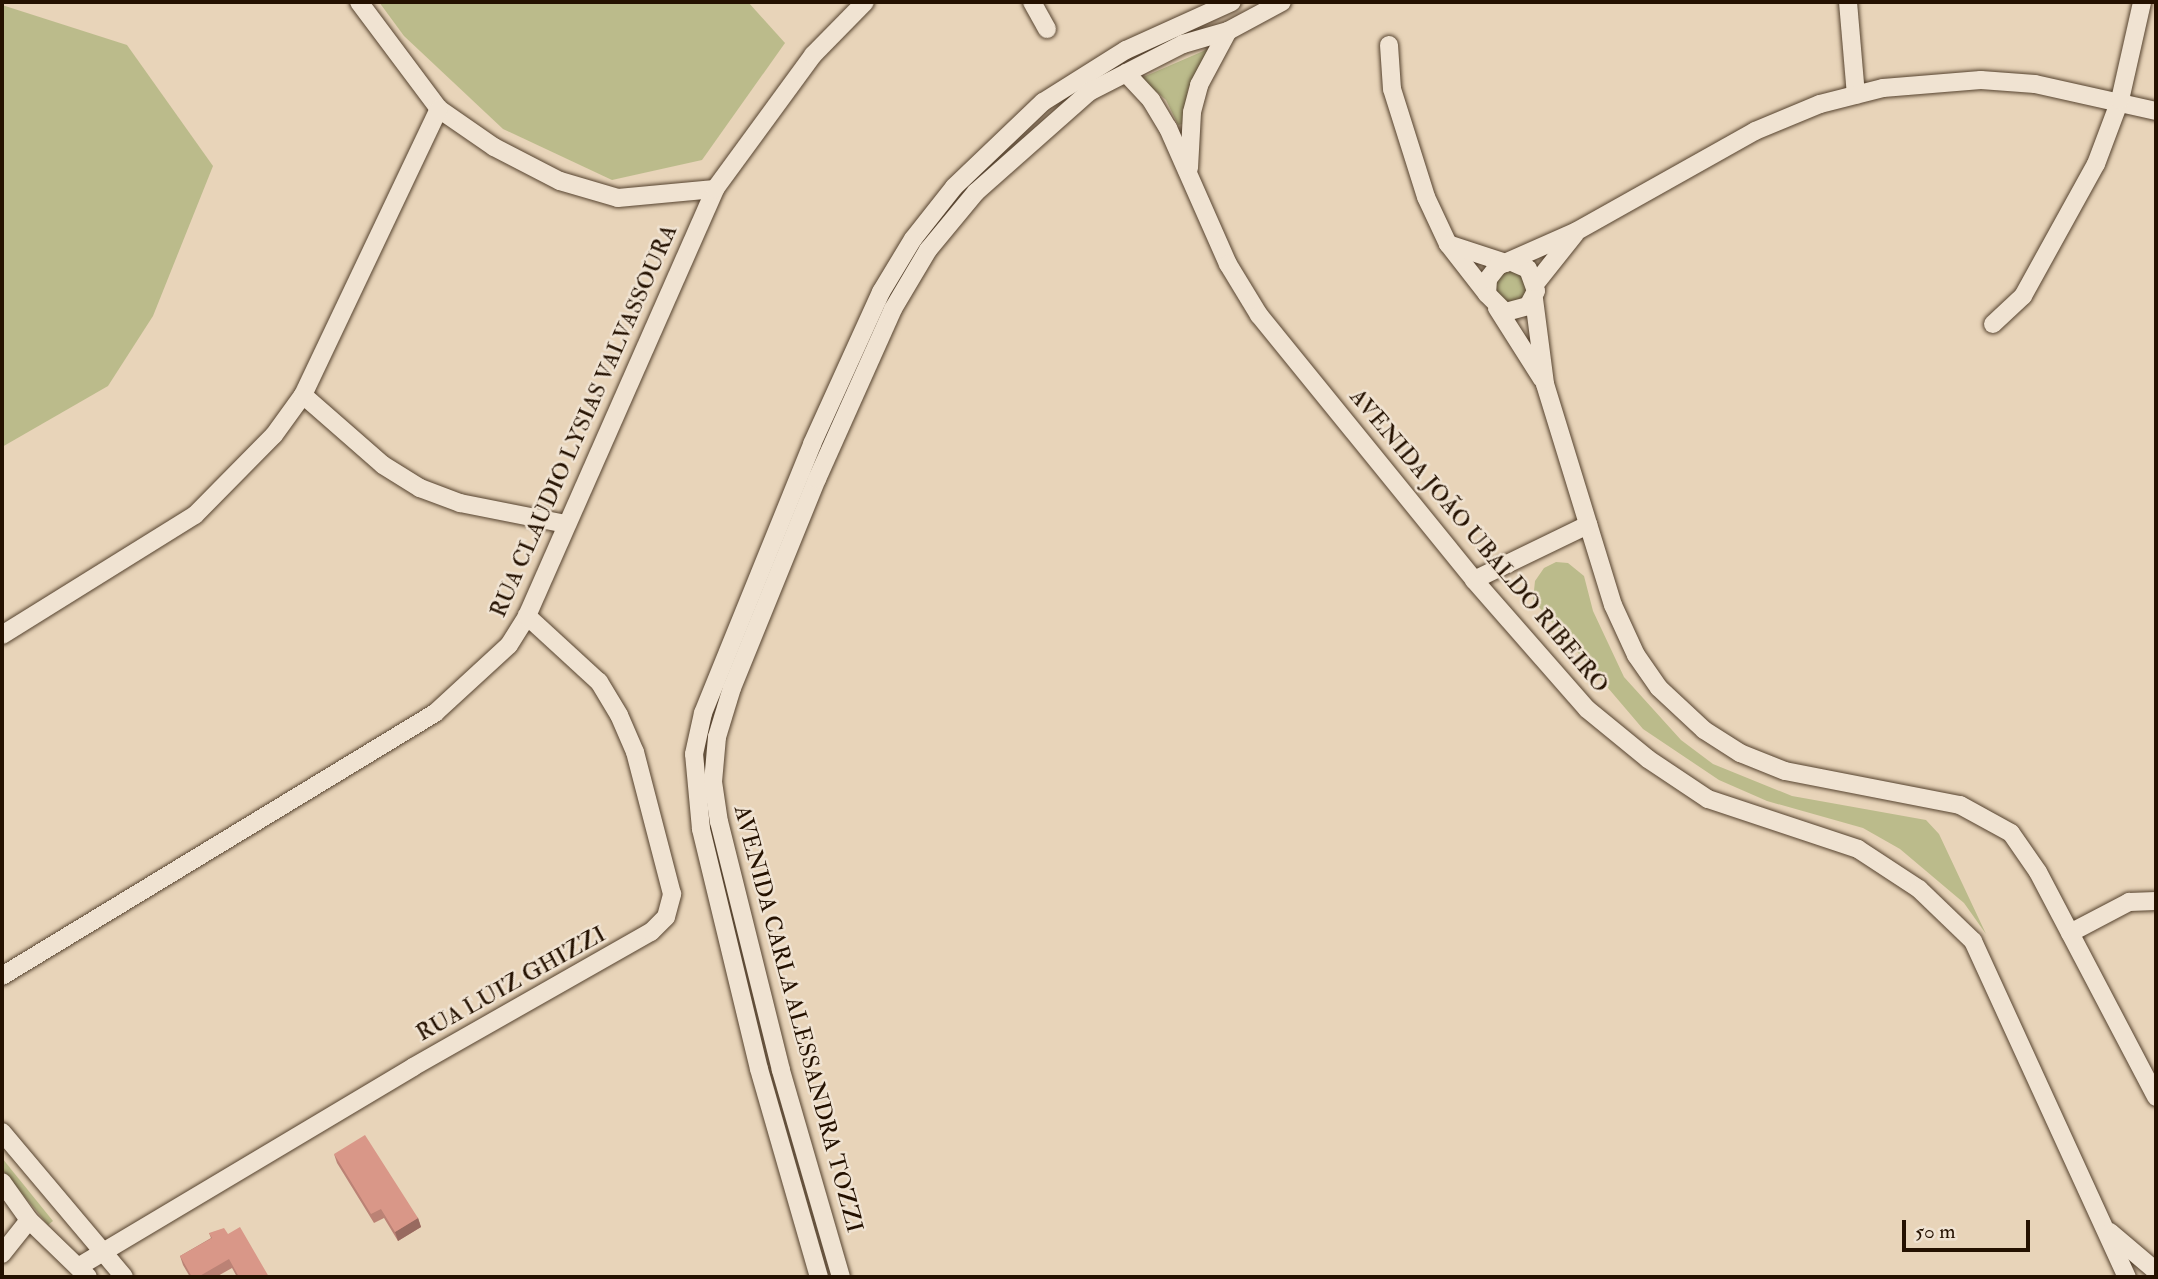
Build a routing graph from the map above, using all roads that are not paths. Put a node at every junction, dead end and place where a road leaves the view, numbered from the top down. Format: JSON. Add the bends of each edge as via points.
{"nodes":[{"id":1,"x":359,"y":2,"type":"edge"},
{"id":2,"x":865,"y":2,"type":"edge"},
{"id":3,"x":1032,"y":2,"type":"edge"},
{"id":4,"x":1232,"y":2,"type":"edge"},
{"id":5,"x":1282,"y":2,"type":"edge"},
{"id":6,"x":1848,"y":2,"type":"edge"},
{"id":7,"x":2142,"y":2,"type":"edge"},
{"id":8,"x":1047,"y":29,"type":"dead end"},
{"id":9,"x":1228,"y":31,"type":"junction"},
{"id":10,"x":1389,"y":46,"type":"dead end"},
{"id":11,"x":1126,"y":73,"type":"junction"},
{"id":12,"x":1856,"y":95,"type":"junction"},
{"id":13,"x":2120,"y":100,"type":"junction"},
{"id":14,"x":439,"y":109,"type":"junction"},
{"id":15,"x":2156,"y":111,"type":"edge"},
{"id":16,"x":1189,"y":168,"type":"junction"},
{"id":17,"x":715,"y":189,"type":"junction"},
{"id":18,"x":1577,"y":231,"type":"junction"},
{"id":19,"x":1448,"y":244,"type":"junction"},
{"id":20,"x":1510,"y":263,"type":"junction"},
{"id":21,"x":1535,"y":291,"type":"junction"},
{"id":22,"x":1492,"y":301,"type":"junction"},
{"id":23,"x":1993,"y":324,"type":"dead end"},
{"id":24,"x":1545,"y":384,"type":"junction"},
{"id":25,"x":303,"y":395,"type":"junction"},
{"id":26,"x":566,"y":524,"type":"junction"},
{"id":27,"x":1588,"y":525,"type":"junction"},
{"id":28,"x":1474,"y":580,"type":"junction"},
{"id":29,"x":527,"y":616,"type":"junction"},
{"id":30,"x":2,"y":635,"type":"edge"},
{"id":31,"x":2156,"y":901,"type":"edge"},
{"id":32,"x":2070,"y":933,"type":"junction"},
{"id":33,"x":2,"y":976,"type":"edge"},
{"id":34,"x":2156,"y":1097,"type":"edge"},
{"id":35,"x":2,"y":1132,"type":"edge"},
{"id":36,"x":2,"y":1182,"type":"edge"},
{"id":37,"x":29,"y":1220,"type":"junction"},
{"id":38,"x":2104,"y":1228,"type":"junction"},
{"id":39,"x":99,"y":1252,"type":"junction"},
{"id":40,"x":2,"y":1254,"type":"edge"},
{"id":41,"x":83,"y":1272,"type":"edge"},
{"id":42,"x":2156,"y":1272,"type":"edge"},
{"id":43,"x":124,"y":1277,"type":"edge"},
{"id":44,"x":819,"y":1277,"type":"edge"},
{"id":45,"x":841,"y":1277,"type":"edge"},
{"id":46,"x":2127,"y":1277,"type":"edge"}],
"edges":[{"from":1,"to":14,"type":"street"},
{"from":2,"to":17,"type":"street","name":"RUA CLAUDIO LYSIAS VALVASSOURA","via":[[813,55]]},
{"from":3,"to":8,"type":"street"},
{"from":4,"to":44,"type":"street","name":"AVENIDA CARLA ALESSANDRA TOZZI","via":[[1126,50],[1043,102],[954,187],[913,239],[881,292],[812,444],[703,713],[694,754],[701,829],[770,1109]]},
{"from":5,"to":9,"type":"street","name":"AVENIDA CARLA ALESSANDRA TOZZI"},
{"from":6,"to":12,"type":"street"},
{"from":7,"to":13,"type":"street"},
{"from":9,"to":11,"type":"street","name":"AVENIDA CARLA ALESSANDRA TOZZI","via":[[1184,44]]},
{"from":9,"to":16,"type":"street","name":"AVENIDA JOÃO UBALDO RIBEIRO","via":[[1196,94]]},
{"from":10,"to":19,"type":"street","via":[[1400,122]]},
{"from":11,"to":16,"type":"street","name":"AVENIDA JOÃO UBALDO RIBEIRO","via":[[1151,100]]},
{"from":11,"to":45,"type":"street","name":"AVENIDA CARLA ALESSANDRA TOZZI","via":[[1089,92],[1040,133],[976,191],[928,250],[893,309],[817,479],[732,688],[717,737],[713,782],[719,822],[781,1069]]},
{"from":12,"to":13,"type":"street","via":[[1926,82],[1981,80],[2035,84]]},
{"from":12,"to":18,"type":"street","via":[[1820,104],[1755,131]]},
{"from":13,"to":15,"type":"street"},
{"from":13,"to":23,"type":"street","via":[[2096,164],[2058,240],[2023,296]]},
{"from":14,"to":17,"type":"street","via":[[494,148],[560,181],[618,198]]},
{"from":14,"to":25,"type":"street"},
{"from":16,"to":28,"type":"street","name":"AVENIDA JOÃO UBALDO RIBEIRO","via":[[1208,221],[1259,315]]},
{"from":17,"to":26,"type":"street","name":"RUA CLAUDIO LYSIAS VALVASSOURA"},
{"from":18,"to":20,"type":"street"},
{"from":18,"to":21,"type":"street"},
{"from":19,"to":20,"type":"street"},
{"from":19,"to":22,"type":"street"},
{"from":20,"to":21,"type":"street","via":[[1528,269]]},
{"from":20,"to":22,"type":"street","via":[[1488,279]]},
{"from":21,"to":22,"type":"street","via":[[1513,312]]},
{"from":21,"to":24,"type":"street"},
{"from":22,"to":24,"type":"street"},
{"from":24,"to":27,"type":"street"},
{"from":25,"to":26,"type":"street","via":[[383,465],[420,488],[460,503]]},
{"from":25,"to":30,"type":"street","via":[[243,469],[195,515]]},
{"from":26,"to":29,"type":"street","name":"RUA CLAUDIO LYSIAS VALVASSOURA"},
{"from":27,"to":28,"type":"street"},
{"from":27,"to":32,"type":"street","via":[[1613,605],[1636,655],[1659,688],[1704,730],[1740,753],[1786,771],[1926,797],[1988,817],[2011,833]]},
{"from":28,"to":38,"type":"street","name":"AVENIDA JOÃO UBALDO RIBEIRO","via":[[1587,709],[1648,759],[1708,799],[1857,849],[1919,889],[1973,941]]},
{"from":29,"to":33,"type":"street","name":"RUA CLAUDIO LYSIAS VALVASSOURA","via":[[509,645],[435,713]]},
{"from":29,"to":39,"type":"street","name":"RUA LUIZ GHIZZI","via":[[599,682],[619,715],[635,752],[672,894],[666,917],[651,932]]},
{"from":31,"to":32,"type":"street","via":[[2129,902]]},
{"from":32,"to":34,"type":"street"},
{"from":35,"to":39,"type":"street"},
{"from":36,"to":37,"type":"street"},
{"from":37,"to":40,"type":"street"},
{"from":37,"to":41,"type":"street"},
{"from":38,"to":42,"type":"street"},
{"from":38,"to":46,"type":"street","name":"AVENIDA JOÃO UBALDO RIBEIRO"},
{"from":39,"to":41,"type":"street","name":"RUA LUIZ GHIZZI"},
{"from":39,"to":43,"type":"street"}]}
